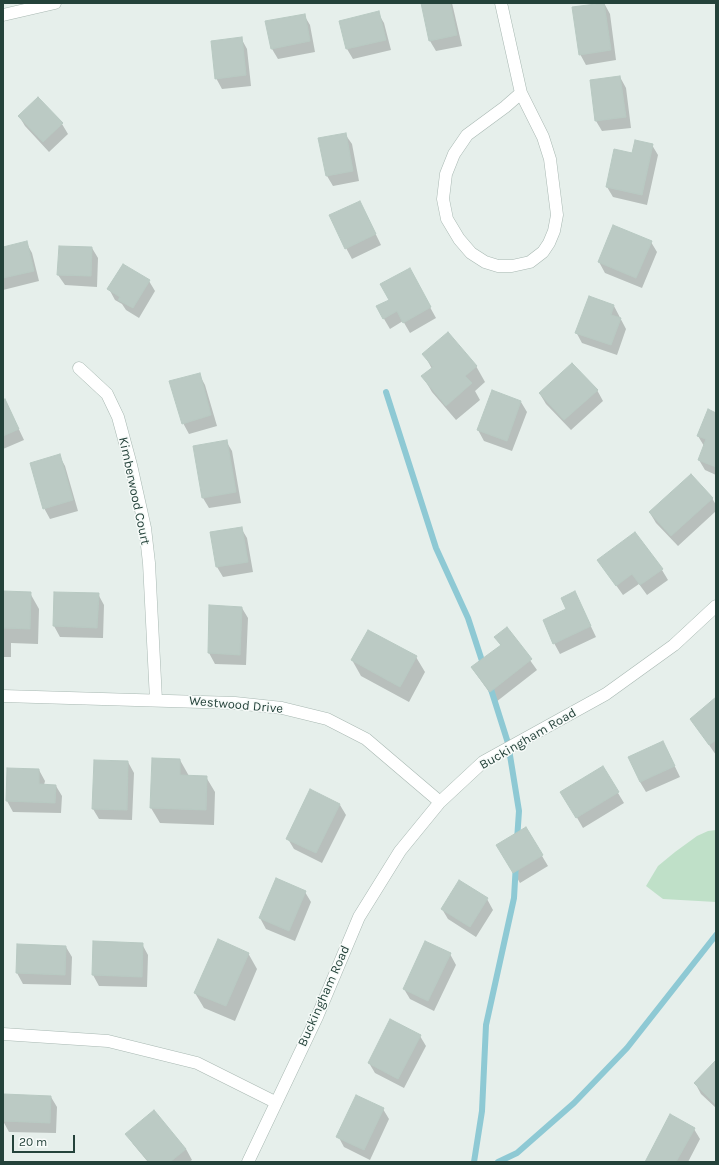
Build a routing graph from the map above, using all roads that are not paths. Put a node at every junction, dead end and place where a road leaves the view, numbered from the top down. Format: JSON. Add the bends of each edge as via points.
{"nodes":[{"id":1,"x":55,"y":3,"type":"edge"},
{"id":2,"x":502,"y":3,"type":"edge"},
{"id":3,"x":3,"y":15,"type":"edge"},
{"id":4,"x":521,"y":92,"type":"junction"},
{"id":5,"x":79,"y":368,"type":"dead end"},
{"id":6,"x":716,"y":606,"type":"edge"},
{"id":7,"x":3,"y":696,"type":"edge"},
{"id":8,"x":156,"y":700,"type":"junction"},
{"id":9,"x":440,"y":802,"type":"junction"},
{"id":10,"x":3,"y":1034,"type":"edge"},
{"id":11,"x":275,"y":1102,"type":"junction"},
{"id":12,"x":248,"y":1162,"type":"edge"}],
"edges":[{"from":1,"to":3,"type":"street"},
{"from":2,"to":4,"type":"street"},
{"from":4,"to":4,"type":"street","via":[[544,137],[550,158],[557,215],[554,231],[543,252],[530,262],[498,266],[485,262],[471,253],[447,218],[443,199],[446,174],[454,154],[467,135]]},
{"from":5,"to":8,"type":"street","name":"Kimberwood Court","via":[[108,394],[118,417],[136,489],[145,528],[149,563]]},
{"from":6,"to":9,"type":"street","name":"Buckingham Road","via":[[674,645],[606,694],[483,762]]},
{"from":7,"to":8,"type":"street","name":"Westwood Drive"},
{"from":8,"to":9,"type":"street","name":"Westwood Drive","via":[[266,706],[327,719],[366,739]]},
{"from":9,"to":11,"type":"street","name":"Buckingham Road","via":[[400,851],[359,917],[316,1017]]},
{"from":10,"to":11,"type":"street","via":[[108,1041],[197,1064]]},
{"from":11,"to":12,"type":"street","name":"Buckingham Road"}]}
